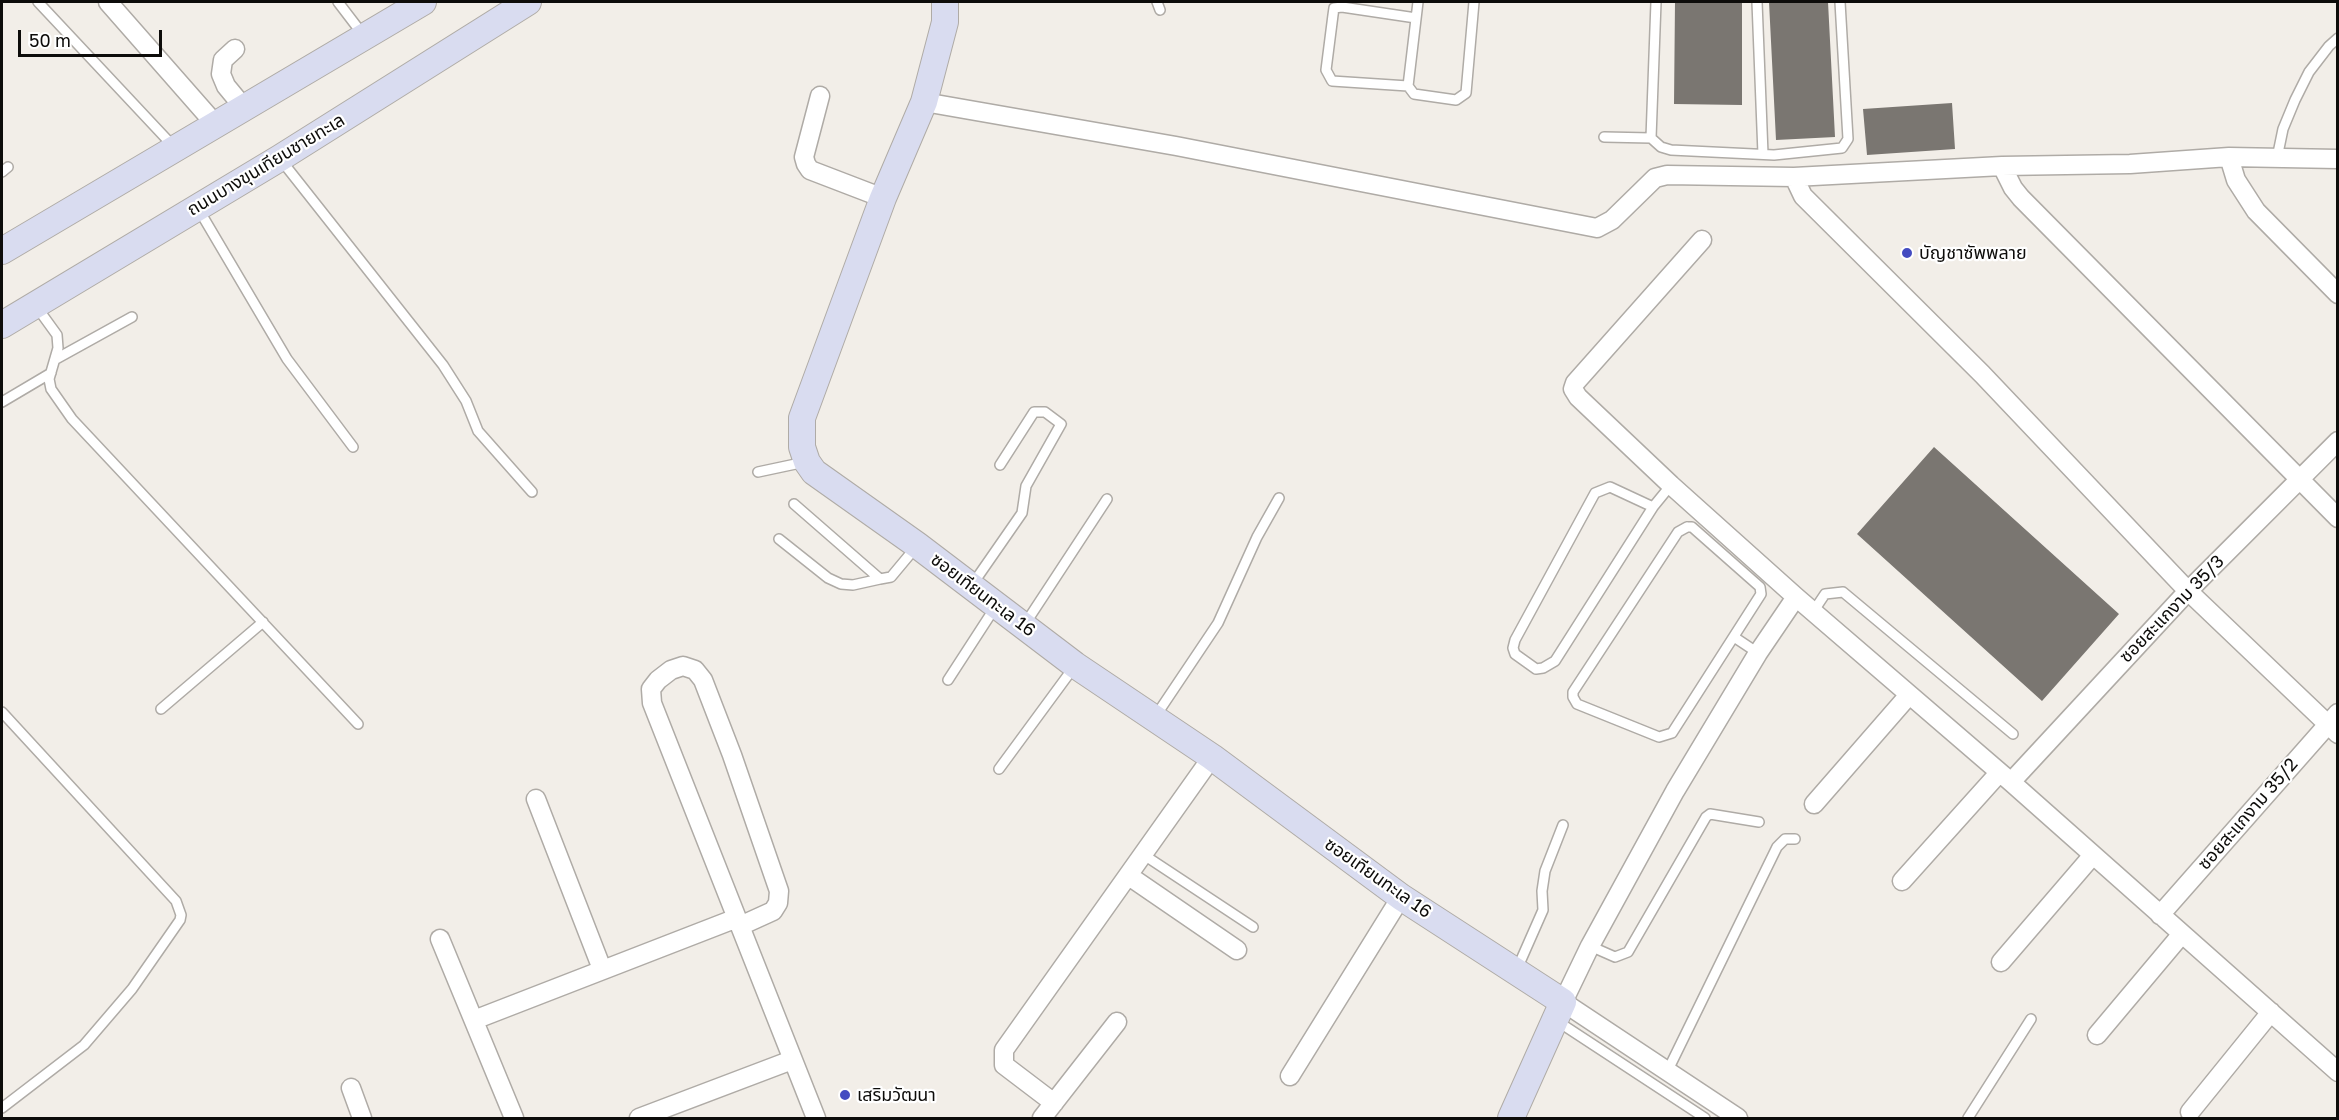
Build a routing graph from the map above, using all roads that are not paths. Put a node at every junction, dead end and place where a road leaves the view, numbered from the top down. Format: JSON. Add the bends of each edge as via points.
{"nodes":[{"id":1,"x":38,"y":2,"type":"edge"},
{"id":2,"x":108,"y":2,"type":"edge"},
{"id":3,"x":338,"y":2,"type":"edge"},
{"id":4,"x":423,"y":2,"type":"edge"},
{"id":5,"x":528,"y":2,"type":"edge"},
{"id":6,"x":945,"y":2,"type":"edge"},
{"id":7,"x":1418,"y":2,"type":"edge"},
{"id":8,"x":1474,"y":2,"type":"edge"},
{"id":9,"x":1656,"y":2,"type":"edge"},
{"id":10,"x":1756,"y":2,"type":"edge"},
{"id":11,"x":1840,"y":2,"type":"edge"},
{"id":12,"x":1416,"y":18,"type":"junction"},
{"id":13,"x":365,"y":38,"type":"junction"},
{"id":14,"x":2337,"y":38,"type":"edge"},
{"id":15,"x":235,"y":49,"type":"dead end"},
{"id":16,"x":1408,"y":86,"type":"junction"},
{"id":17,"x":820,"y":96,"type":"dead end"},
{"id":18,"x":924,"y":102,"type":"junction"},
{"id":19,"x":245,"y":109,"type":"junction"},
{"id":20,"x":216,"y":125,"type":"junction"},
{"id":21,"x":1604,"y":137,"type":"dead end"},
{"id":22,"x":1651,"y":138,"type":"junction"},
{"id":23,"x":176,"y":148,"type":"junction"},
{"id":24,"x":1763,"y":154,"type":"junction"},
{"id":25,"x":2229,"y":157,"type":"junction"},
{"id":26,"x":280,"y":158,"type":"junction"},
{"id":27,"x":2277,"y":158,"type":"junction"},
{"id":28,"x":2337,"y":159,"type":"edge"},
{"id":29,"x":2002,"y":166,"type":"junction"},
{"id":30,"x":1794,"y":177,"type":"junction"},
{"id":31,"x":884,"y":198,"type":"junction"},
{"id":32,"x":197,"y":207,"type":"junction"},
{"id":33,"x":1702,"y":240,"type":"dead end"},
{"id":34,"x":3,"y":248,"type":"edge"},
{"id":35,"x":2337,"y":294,"type":"edge"},
{"id":36,"x":36,"y":305,"type":"junction"},
{"id":37,"x":132,"y":317,"type":"dead end"},
{"id":38,"x":2,"y":325,"type":"edge"},
{"id":39,"x":56,"y":359,"type":"junction"},
{"id":40,"x":51,"y":374,"type":"junction"},
{"id":41,"x":2,"y":402,"type":"edge"},
{"id":42,"x":2337,"y":441,"type":"edge"},
{"id":43,"x":353,"y":447,"type":"dead end"},
{"id":44,"x":807,"y":462,"type":"junction"},
{"id":45,"x":1000,"y":465,"type":"dead end"},
{"id":46,"x":758,"y":472,"type":"dead end"},
{"id":47,"x":2299,"y":480,"type":"junction"},
{"id":48,"x":1671,"y":485,"type":"junction"},
{"id":49,"x":532,"y":492,"type":"dead end"},
{"id":50,"x":1279,"y":498,"type":"dead end"},
{"id":51,"x":1107,"y":499,"type":"dead end"},
{"id":52,"x":794,"y":504,"type":"dead end"},
{"id":53,"x":1653,"y":507,"type":"junction"},
{"id":54,"x":2337,"y":518,"type":"edge"},
{"id":55,"x":779,"y":539,"type":"dead end"},
{"id":56,"x":917,"y":545,"type":"junction"},
{"id":57,"x":880,"y":579,"type":"junction"},
{"id":58,"x":970,"y":586,"type":"junction"},
{"id":59,"x":2188,"y":591,"type":"junction"},
{"id":60,"x":1796,"y":597,"type":"junction"},
{"id":61,"x":997,"y":605,"type":"junction"},
{"id":62,"x":1813,"y":612,"type":"junction"},
{"id":63,"x":263,"y":622,"type":"junction"},
{"id":64,"x":1023,"y":626,"type":"junction"},
{"id":65,"x":1734,"y":637,"type":"junction"},
{"id":66,"x":1758,"y":653,"type":"junction"},
{"id":67,"x":1075,"y":664,"type":"junction"},
{"id":68,"x":948,"y":680,"type":"dead end"},
{"id":69,"x":1909,"y":695,"type":"junction"},
{"id":70,"x":161,"y":709,"type":"dead end"},
{"id":71,"x":2,"y":712,"type":"edge"},
{"id":72,"x":1155,"y":718,"type":"junction"},
{"id":73,"x":358,"y":724,"type":"dead end"},
{"id":74,"x":2334,"y":724,"type":"edge"},
{"id":75,"x":2013,"y":734,"type":"dead end"},
{"id":76,"x":1212,"y":757,"type":"junction"},
{"id":77,"x":999,"y":769,"type":"dead end"},
{"id":78,"x":2005,"y":778,"type":"junction"},
{"id":79,"x":536,"y":799,"type":"dead end"},
{"id":80,"x":1814,"y":804,"type":"dead end"},
{"id":81,"x":1760,"y":822,"type":"dead end"},
{"id":82,"x":1563,"y":825,"type":"dead end"},
{"id":83,"x":1794,"y":839,"type":"dead end"},
{"id":84,"x":1144,"y":855,"type":"junction"},
{"id":85,"x":2093,"y":855,"type":"junction"},
{"id":86,"x":1129,"y":876,"type":"junction"},
{"id":87,"x":1902,"y":881,"type":"dead end"},
{"id":88,"x":1401,"y":897,"type":"junction"},
{"id":89,"x":2160,"y":915,"type":"junction"},
{"id":90,"x":738,"y":922,"type":"junction"},
{"id":91,"x":1253,"y":927,"type":"dead end"},
{"id":92,"x":2181,"y":935,"type":"junction"},
{"id":93,"x":440,"y":939,"type":"dead end"},
{"id":94,"x":1590,"y":946,"type":"junction"},
{"id":95,"x":1237,"y":950,"type":"dead end"},
{"id":96,"x":2001,"y":962,"type":"dead end"},
{"id":97,"x":602,"y":969,"type":"junction"},
{"id":98,"x":1516,"y":972,"type":"junction"},
{"id":99,"x":1560,"y":1012,"type":"junction"},
{"id":100,"x":2271,"y":1012,"type":"junction"},
{"id":101,"x":2031,"y":1019,"type":"dead end"},
{"id":102,"x":474,"y":1020,"type":"junction"},
{"id":103,"x":1117,"y":1022,"type":"dead end"},
{"id":104,"x":2097,"y":1035,"type":"dead end"},
{"id":105,"x":792,"y":1060,"type":"junction"},
{"id":106,"x":1668,"y":1070,"type":"junction"},
{"id":107,"x":2337,"y":1072,"type":"edge"},
{"id":108,"x":1290,"y":1076,"type":"dead end"},
{"id":109,"x":351,"y":1088,"type":"dead end"},
{"id":110,"x":1054,"y":1103,"type":"junction"},
{"id":111,"x":2,"y":1108,"type":"edge"},
{"id":112,"x":2190,"y":1112,"type":"dead end"},
{"id":113,"x":659,"y":1115,"type":"edge"},
{"id":114,"x":362,"y":1119,"type":"edge"},
{"id":115,"x":514,"y":1119,"type":"edge"},
{"id":116,"x":639,"y":1119,"type":"edge"},
{"id":117,"x":816,"y":1119,"type":"edge"},
{"id":118,"x":1042,"y":1119,"type":"edge"},
{"id":119,"x":1511,"y":1119,"type":"edge"},
{"id":120,"x":1705,"y":1119,"type":"edge"},
{"id":121,"x":1738,"y":1119,"type":"edge"},
{"id":122,"x":1968,"y":1119,"type":"edge"}],
"edges":[{"from":1,"to":23,"type":"lane"},
{"from":2,"to":20,"type":"street"},
{"from":3,"to":13,"type":"lane"},
{"from":4,"to":13,"type":"street"},
{"from":5,"to":26,"type":"street","name":"ถนนบางขุนเทียนชายทะเล"},
{"from":6,"to":18,"type":"street","via":[[945,22]]},
{"from":7,"to":12,"type":"lane"},
{"from":8,"to":16,"type":"lane","via":[[1466,93],[1456,100],[1414,94]]},
{"from":9,"to":22,"type":"lane"},
{"from":10,"to":24,"type":"lane"},
{"from":11,"to":24,"type":"lane","via":[[1848,139],[1842,148]]},
{"from":12,"to":16,"type":"lane"},
{"from":12,"to":16,"type":"lane","via":[[1336,7],[1331,26],[1326,70],[1332,81]]},
{"from":13,"to":19,"type":"street"},
{"from":14,"to":27,"type":"lane","via":[[2309,72],[2283,129]]},
{"from":15,"to":19,"type":"street","via":[[220,69],[226,86]]},
{"from":17,"to":31,"type":"street","via":[[804,157],[806,164],[810,170]]},
{"from":18,"to":30,"type":"street","via":[[1176,146],[1597,228],[1612,220],[1655,178]]},
{"from":18,"to":31,"type":"street"},
{"from":19,"to":20,"type":"street"},
{"from":20,"to":23,"type":"street"},
{"from":21,"to":22,"type":"lane"},
{"from":22,"to":24,"type":"lane","via":[[1671,150]]},
{"from":23,"to":34,"type":"street"},
{"from":25,"to":27,"type":"street"},
{"from":25,"to":29,"type":"street","via":[[2130,164]]},
{"from":25,"to":35,"type":"street","via":[[2236,180],[2256,211]]},
{"from":26,"to":32,"type":"street","name":"ถนนบางขุนเทียนชายทะเล"},
{"from":26,"to":49,"type":"lane","via":[[443,365],[466,401],[478,431]]},
{"from":27,"to":28,"type":"street"},
{"from":29,"to":30,"type":"street"},
{"from":29,"to":47,"type":"street","via":[[2021,198]]},
{"from":30,"to":59,"type":"street","via":[[1803,196],[1982,374]]},
{"from":31,"to":44,"type":"street","via":[[802,418],[802,447]]},
{"from":32,"to":36,"type":"street","name":"ถนนบางขุนเทียนชายทะเล"},
{"from":32,"to":43,"type":"lane","via":[[287,359]]},
{"from":33,"to":48,"type":"street","via":[[1573,389]]},
{"from":36,"to":38,"type":"street","name":"ถนนบางขุนเทียนชายทะเล"},
{"from":36,"to":39,"type":"lane","via":[[57,335]]},
{"from":37,"to":39,"type":"lane"},
{"from":39,"to":40,"type":"lane"},
{"from":40,"to":41,"type":"lane"},
{"from":40,"to":63,"type":"lane","via":[[51,389],[72,419]]},
{"from":42,"to":47,"type":"street","name":"ซอยสะแกงาม 35/3"},
{"from":44,"to":46,"type":"lane"},
{"from":44,"to":56,"type":"street","name":"ซอยเทียนทะเล 16","via":[[814,472]]},
{"from":45,"to":58,"type":"lane","via":[[1034,412],[1045,412],[1060,424],[1026,486],[1022,513]]},
{"from":47,"to":54,"type":"street"},
{"from":47,"to":59,"type":"street","name":"ซอยสะแกงาม 35/3"},
{"from":48,"to":53,"type":"lane"},
{"from":48,"to":60,"type":"street"},
{"from":50,"to":72,"type":"lane","via":[[1218,623]]},
{"from":51,"to":64,"type":"lane"},
{"from":52,"to":57,"type":"lane"},
{"from":53,"to":53,"type":"lane","via":[[1610,487],[1595,493],[1515,640],[1515,654],[1536,669],[1555,661]]},
{"from":55,"to":57,"type":"lane","via":[[841,584]]},
{"from":56,"to":57,"type":"lane","via":[[891,577]]},
{"from":56,"to":58,"type":"street","name":"ซอยเทียนทะเล 16"},
{"from":58,"to":61,"type":"street","name":"ซอยเทียนทะเล 16"},
{"from":59,"to":74,"type":"street"},
{"from":59,"to":78,"type":"street","name":"ซอยสะแกงาม 35/3"},
{"from":60,"to":62,"type":"street"},
{"from":60,"to":66,"type":"street"},
{"from":61,"to":64,"type":"street","name":"ซอยเทียนทะเล 16"},
{"from":61,"to":68,"type":"lane"},
{"from":62,"to":69,"type":"street"},
{"from":62,"to":75,"type":"lane","via":[[1825,594],[1843,592]]},
{"from":63,"to":70,"type":"lane"},
{"from":63,"to":73,"type":"lane"},
{"from":64,"to":67,"type":"street","name":"ซอยเทียนทะเล 16"},
{"from":65,"to":65,"type":"lane","via":[[1761,589],[1692,527],[1687,527],[1678,532],[1573,697],[1577,704],[1659,738],[1666,736],[1672,733]]},
{"from":65,"to":66,"type":"lane"},
{"from":66,"to":94,"type":"street","via":[[1675,791]]},
{"from":67,"to":72,"type":"street","name":"ซอยเทียนทะเล 16"},
{"from":67,"to":77,"type":"lane"},
{"from":69,"to":78,"type":"street"},
{"from":69,"to":80,"type":"street"},
{"from":71,"to":111,"type":"lane","via":[[176,901],[181,915],[132,989],[84,1045]]},
{"from":72,"to":76,"type":"street","name":"ซอยเทียนทะเล 16"},
{"from":74,"to":89,"type":"street","name":"ซอยสะแกงาม 35/2"},
{"from":76,"to":84,"type":"street"},
{"from":76,"to":88,"type":"street","name":"ซอยเทียนทะเล 16"},
{"from":78,"to":85,"type":"street"},
{"from":78,"to":87,"type":"street","name":"ซอยสะแกงาม 35/3"},
{"from":79,"to":97,"type":"street"},
{"from":81,"to":94,"type":"lane","via":[[1710,814],[1628,952],[1615,957]]},
{"from":82,"to":98,"type":"lane","via":[[1545,871],[1543,910]]},
{"from":83,"to":106,"type":"lane","via":[[1785,839],[1777,847]]},
{"from":84,"to":86,"type":"street"},
{"from":84,"to":91,"type":"lane"},
{"from":85,"to":89,"type":"street"},
{"from":85,"to":96,"type":"street"},
{"from":86,"to":95,"type":"street"},
{"from":86,"to":110,"type":"street","via":[[1004,1050],[1004,1065]]},
{"from":88,"to":98,"type":"street","name":"ซอยเทียนทะเล 16"},
{"from":88,"to":108,"type":"street"},
{"from":89,"to":92,"type":"street"},
{"from":90,"to":90,"type":"street","via":[[773,911],[779,891],[703,680],[695,670],[683,666],[658,680],[651,689],[652,703]]},
{"from":90,"to":97,"type":"street"},
{"from":90,"to":105,"type":"street"},
{"from":92,"to":100,"type":"street"},
{"from":92,"to":104,"type":"street"},
{"from":93,"to":102,"type":"street"},
{"from":94,"to":99,"type":"street"},
{"from":97,"to":102,"type":"street"},
{"from":98,"to":99,"type":"street","name":"ซอยเทียนทะเล 16"},
{"from":99,"to":106,"type":"street"},
{"from":99,"to":119,"type":"street"},
{"from":99,"to":120,"type":"lane"},
{"from":100,"to":107,"type":"street"},
{"from":100,"to":112,"type":"street"},
{"from":101,"to":122,"type":"lane"},
{"from":102,"to":115,"type":"street"},
{"from":103,"to":110,"type":"street"},
{"from":105,"to":113,"type":"street"},
{"from":105,"to":117,"type":"street"},
{"from":106,"to":121,"type":"street"},
{"from":109,"to":114,"type":"street"},
{"from":110,"to":118,"type":"street"},
{"from":113,"to":116,"type":"street"}]}
